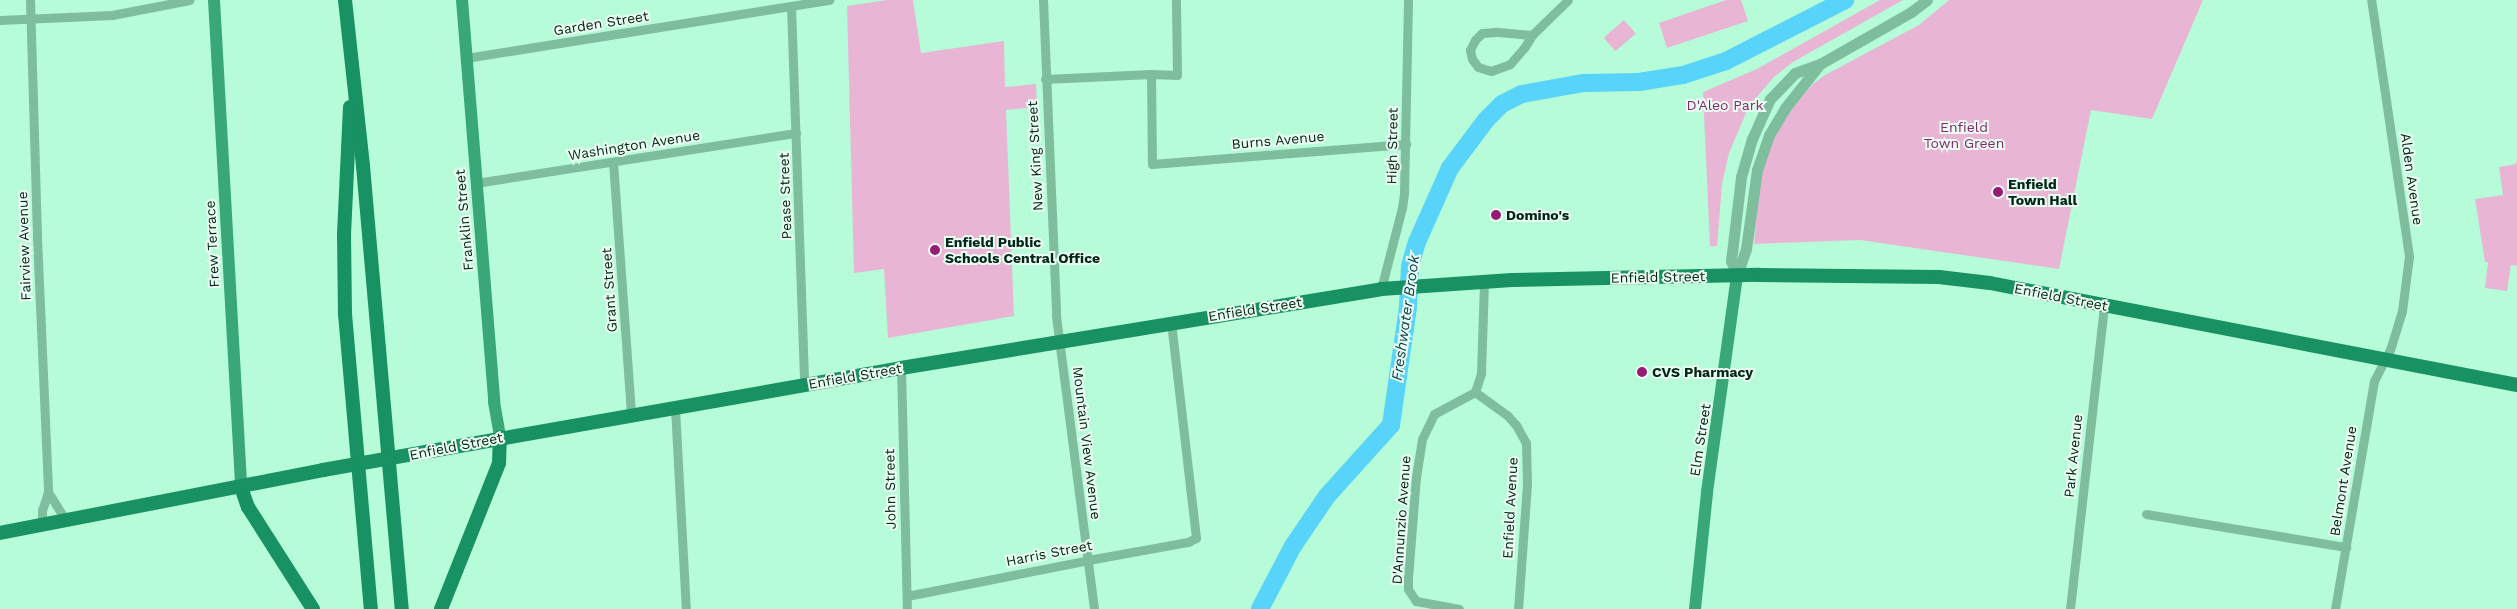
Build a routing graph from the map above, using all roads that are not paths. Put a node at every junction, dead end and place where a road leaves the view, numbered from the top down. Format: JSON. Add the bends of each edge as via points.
{"nodes":[{"id":1,"x":30,"y":0,"type":"edge"},
{"id":2,"x":190,"y":0,"type":"edge"},
{"id":3,"x":214,"y":0,"type":"edge"},
{"id":4,"x":345,"y":0,"type":"edge"},
{"id":5,"x":462,"y":0,"type":"edge"},
{"id":6,"x":829,"y":0,"type":"edge"},
{"id":7,"x":1042,"y":0,"type":"edge"},
{"id":8,"x":1176,"y":0,"type":"edge"},
{"id":9,"x":1408,"y":0,"type":"edge"},
{"id":10,"x":1568,"y":0,"type":"edge"},
{"id":11,"x":1927,"y":0,"type":"edge"},
{"id":12,"x":2371,"y":0,"type":"edge"},
{"id":13,"x":811,"y":1,"type":"edge"},
{"id":14,"x":791,"y":6,"type":"junction"},
{"id":15,"x":31,"y":19,"type":"junction"},
{"id":16,"x":0,"y":20,"type":"edge"},
{"id":17,"x":1532,"y":35,"type":"junction"},
{"id":18,"x":466,"y":58,"type":"junction"},
{"id":19,"x":1820,"y":64,"type":"junction"},
{"id":20,"x":1151,"y":74,"type":"junction"},
{"id":21,"x":353,"y":76,"type":"junction"},
{"id":22,"x":1045,"y":79,"type":"junction"},
{"id":23,"x":796,"y":132,"type":"junction"},
{"id":24,"x":1406,"y":144,"type":"junction"},
{"id":25,"x":613,"y":162,"type":"junction"},
{"id":26,"x":476,"y":183,"type":"junction"},
{"id":27,"x":1737,"y":275,"type":"junction"},
{"id":28,"x":1484,"y":281,"type":"junction"},
{"id":29,"x":1381,"y":289,"type":"junction"},
{"id":30,"x":2104,"y":306,"type":"junction"},
{"id":31,"x":1171,"y":322,"type":"junction"},
{"id":32,"x":1059,"y":341,"type":"junction"},
{"id":33,"x":2384,"y":360,"type":"junction"},
{"id":34,"x":901,"y":368,"type":"junction"},
{"id":35,"x":2517,"y":384,"type":"edge"},
{"id":36,"x":804,"y":386,"type":"junction"},
{"id":37,"x":1475,"y":392,"type":"junction"},
{"id":38,"x":675,"y":408,"type":"junction"},
{"id":39,"x":631,"y":415,"type":"junction"},
{"id":40,"x":500,"y":438,"type":"junction"},
{"id":41,"x":241,"y":487,"type":"junction"},
{"id":42,"x":48,"y":492,"type":"junction"},
{"id":43,"x":2146,"y":514,"type":"dead end"},
{"id":44,"x":65,"y":519,"type":"junction"},
{"id":45,"x":42,"y":524,"type":"junction"},
{"id":46,"x":0,"y":533,"type":"edge"},
{"id":47,"x":2346,"y":547,"type":"junction"},
{"id":48,"x":1088,"y":560,"type":"junction"},
{"id":49,"x":907,"y":596,"type":"junction"},
{"id":50,"x":313,"y":609,"type":"edge"},
{"id":51,"x":371,"y":609,"type":"edge"},
{"id":52,"x":402,"y":609,"type":"edge"},
{"id":53,"x":441,"y":609,"type":"edge"},
{"id":54,"x":686,"y":609,"type":"edge"},
{"id":55,"x":907,"y":609,"type":"edge"},
{"id":56,"x":1094,"y":609,"type":"edge"},
{"id":57,"x":1460,"y":609,"type":"edge"},
{"id":58,"x":1518,"y":609,"type":"edge"},
{"id":59,"x":1695,"y":609,"type":"edge"},
{"id":60,"x":2070,"y":609,"type":"edge"},
{"id":61,"x":2335,"y":609,"type":"edge"}],
"edges":[{"from":1,"to":15,"type":"street","name":"Fairview Avenue"},
{"from":2,"to":15,"type":"street","via":[[112,15]]},
{"from":3,"to":41,"type":"main road","name":"Frew Terrace"},
{"from":4,"to":21,"type":"main road"},
{"from":5,"to":18,"type":"main road","name":"Franklin Street"},
{"from":6,"to":13,"type":"street","name":"Garden Street"},
{"from":7,"to":22,"type":"street","name":"New King Street"},
{"from":8,"to":20,"type":"street","via":[[1177,75]]},
{"from":9,"to":24,"type":"street","name":"High Street"},
{"from":10,"to":17,"type":"street"},
{"from":11,"to":19,"type":"street"},
{"from":12,"to":33,"type":"street","name":"Alden Avenue","via":[[2410,256],[2402,311]]},
{"from":13,"to":14,"type":"street","name":"Garden Street"},
{"from":14,"to":18,"type":"street","name":"Garden Street"},
{"from":14,"to":23,"type":"street","name":"Pease Street"},
{"from":15,"to":16,"type":"street"},
{"from":15,"to":42,"type":"street","name":"Fairview Avenue"},
{"from":17,"to":17,"type":"street","via":[[1517,57],[1502,68],[1486,71],[1472,59],[1470,50],[1482,34]]},
{"from":18,"to":26,"type":"main road","name":"Franklin Street"},
{"from":19,"to":27,"type":"street","via":[[1785,108],[1769,135],[1757,170],[1746,249]]},
{"from":19,"to":27,"type":"street","via":[[1800,70],[1777,89],[1763,111],[1741,177],[1731,261]]},
{"from":20,"to":22,"type":"street"},
{"from":20,"to":24,"type":"street","name":"Burns Avenue","via":[[1152,164]]},
{"from":21,"to":51,"type":"main road","via":[[344,283]]},
{"from":21,"to":52,"type":"main road"},
{"from":22,"to":32,"type":"street","name":"New King Street"},
{"from":23,"to":25,"type":"street","name":"Washington Avenue"},
{"from":23,"to":36,"type":"street","name":"Pease Street"},
{"from":24,"to":29,"type":"street","name":"High Street","via":[[1402,208]]},
{"from":25,"to":26,"type":"street","name":"Washington Avenue"},
{"from":25,"to":39,"type":"street","name":"Grant Street"},
{"from":26,"to":40,"type":"main road","name":"Franklin Street","via":[[494,402]]},
{"from":27,"to":28,"type":"main road","name":"Enfield Street"},
{"from":27,"to":30,"type":"main road","name":"Enfield Street","via":[[1939,276]]},
{"from":27,"to":59,"type":"main road","name":"Elm Street","via":[[1707,492]]},
{"from":28,"to":29,"type":"main road","name":"Enfield Street"},
{"from":28,"to":37,"type":"street","via":[[1481,373]]},
{"from":29,"to":31,"type":"main road","name":"Enfield Street"},
{"from":30,"to":33,"type":"main road","name":"Enfield Street"},
{"from":30,"to":60,"type":"street","name":"Park Avenue"},
{"from":31,"to":32,"type":"main road","name":"Enfield Street"},
{"from":31,"to":48,"type":"street","name":"Harris Street","via":[[1196,538]]},
{"from":32,"to":34,"type":"main road","name":"Enfield Street"},
{"from":32,"to":48,"type":"street","name":"Mountain View Avenue"},
{"from":33,"to":35,"type":"main road","name":"Enfield Street"},
{"from":33,"to":47,"type":"street","name":"Belmont Avenue","via":[[2374,381]]},
{"from":34,"to":36,"type":"main road","name":"Enfield Street"},
{"from":34,"to":49,"type":"street","name":"John Street"},
{"from":36,"to":38,"type":"main road","name":"Enfield Street"},
{"from":37,"to":57,"type":"street","name":"D'Annunzio Avenue","via":[[1434,414],[1422,439],[1408,578],[1408,589],[1416,601]]},
{"from":37,"to":58,"type":"street","name":"Enfield Avenue","via":[[1507,415],[1526,443],[1527,484]]},
{"from":38,"to":39,"type":"main road","name":"Enfield Street"},
{"from":38,"to":54,"type":"street"},
{"from":39,"to":40,"type":"main road","name":"Enfield Street"},
{"from":40,"to":41,"type":"main road","name":"Enfield Street","bridge":true},
{"from":40,"to":53,"type":"main road","via":[[499,463]]},
{"from":41,"to":44,"type":"main road","name":"Enfield Street"},
{"from":41,"to":50,"type":"main road","via":[[248,507]]},
{"from":42,"to":44,"type":"street"},
{"from":42,"to":45,"type":"street","name":"Fairview Avenue","via":[[42,510]]},
{"from":43,"to":47,"type":"street"},
{"from":44,"to":45,"type":"main road","name":"Enfield Street"},
{"from":45,"to":46,"type":"main road","name":"Enfield Street"},
{"from":47,"to":61,"type":"street","name":"Belmont Avenue"},
{"from":48,"to":49,"type":"street","name":"Harris Street"},
{"from":48,"to":56,"type":"street","name":"Mountain View Avenue"},
{"from":49,"to":55,"type":"street","name":"John Street"}]}
